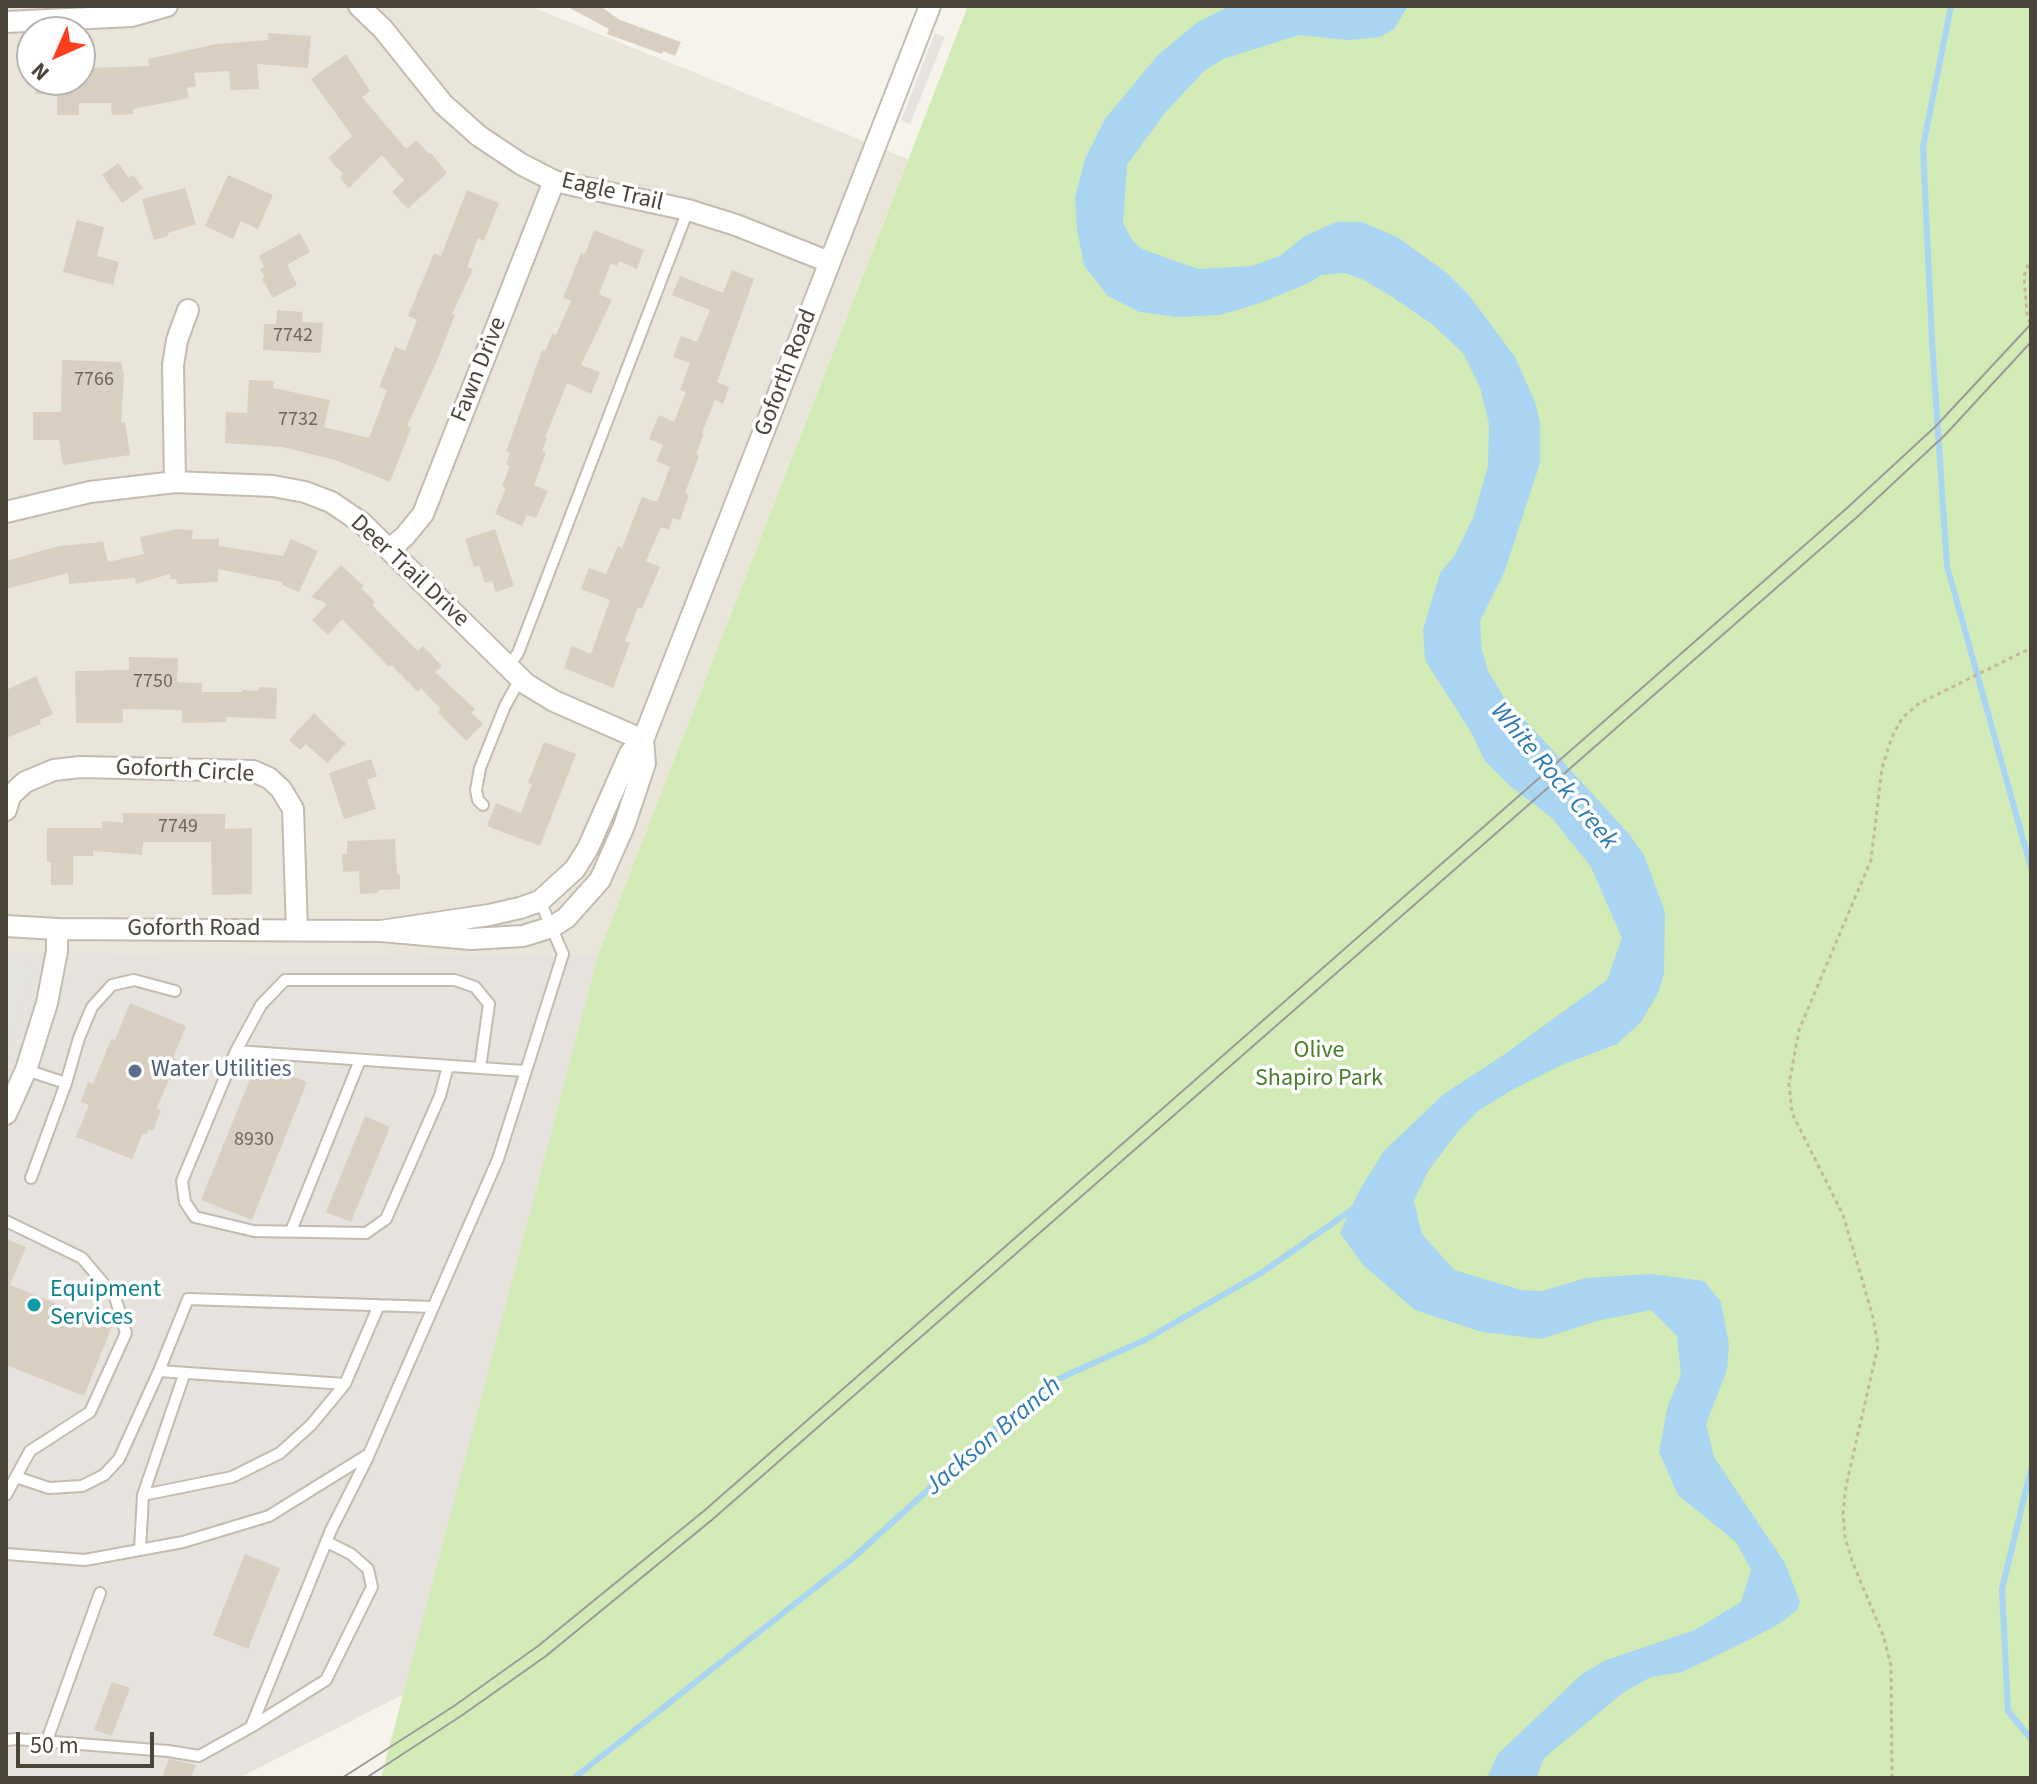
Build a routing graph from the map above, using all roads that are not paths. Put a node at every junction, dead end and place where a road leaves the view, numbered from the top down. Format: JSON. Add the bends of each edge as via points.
{"nodes":[{"id":1,"x":167,"y":6,"type":"edge"},
{"id":2,"x":359,"y":6,"type":"edge"},
{"id":3,"x":930,"y":6,"type":"edge"},
{"id":4,"x":6,"y":22,"type":"edge"},
{"id":5,"x":554,"y":181,"type":"junction"},
{"id":6,"x":688,"y":210,"type":"junction"},
{"id":7,"x":829,"y":262,"type":"junction"},
{"id":8,"x":188,"y":310,"type":"dead end"},
{"id":9,"x":175,"y":482,"type":"junction"},
{"id":10,"x":6,"y":512,"type":"edge"},
{"id":11,"x":390,"y":549,"type":"junction"},
{"id":12,"x":513,"y":673,"type":"junction"},
{"id":13,"x":643,"y":740,"type":"junction"},
{"id":14,"x":483,"y":805,"type":"dead end"},
{"id":15,"x":6,"y":810,"type":"edge"},
{"id":16,"x":540,"y":901,"type":"junction"},
{"id":17,"x":6,"y":926,"type":"edge"},
{"id":18,"x":552,"y":927,"type":"junction"},
{"id":19,"x":57,"y":929,"type":"junction"},
{"id":20,"x":297,"y":930,"type":"junction"},
{"id":21,"x":381,"y":931,"type":"junction"},
{"id":22,"x":175,"y":991,"type":"dead end"},
{"id":23,"x":236,"y":1051,"type":"junction"},
{"id":24,"x":360,"y":1060,"type":"junction"},
{"id":25,"x":448,"y":1066,"type":"junction"},
{"id":26,"x":480,"y":1068,"type":"junction"},
{"id":27,"x":26,"y":1070,"type":"junction"},
{"id":28,"x":524,"y":1071,"type":"junction"},
{"id":29,"x":66,"y":1083,"type":"junction"},
{"id":30,"x":6,"y":1114,"type":"edge"},
{"id":31,"x":31,"y":1178,"type":"dead end"},
{"id":32,"x":6,"y":1221,"type":"edge"},
{"id":33,"x":291,"y":1231,"type":"junction"},
{"id":34,"x":379,"y":1305,"type":"junction"},
{"id":35,"x":433,"y":1307,"type":"junction"},
{"id":36,"x":159,"y":1371,"type":"junction"},
{"id":37,"x":184,"y":1375,"type":"junction"},
{"id":38,"x":345,"y":1384,"type":"junction"},
{"id":39,"x":369,"y":1454,"type":"junction"},
{"id":40,"x":16,"y":1477,"type":"junction"},
{"id":41,"x":6,"y":1495,"type":"edge"},
{"id":42,"x":143,"y":1495,"type":"junction"},
{"id":43,"x":327,"y":1542,"type":"junction"},
{"id":44,"x":140,"y":1550,"type":"junction"},
{"id":45,"x":6,"y":1554,"type":"edge"},
{"id":46,"x":100,"y":1593,"type":"dead end"},
{"id":47,"x":251,"y":1727,"type":"junction"},
{"id":48,"x":6,"y":1740,"type":"edge"},
{"id":49,"x":46,"y":1743,"type":"junction"}],
"edges":[{"from":1,"to":4,"type":"street","via":[[132,16]]},
{"from":2,"to":5,"type":"street","name":"Eagle Trail","via":[[455,115],[521,164]]},
{"from":3,"to":7,"type":"street","name":"Goforth Road"},
{"from":5,"to":6,"type":"street","name":"Eagle Trail"},
{"from":5,"to":11,"type":"street","name":"Fawn Drive","via":[[423,514]]},
{"from":6,"to":7,"type":"street","name":"Eagle Trail"},
{"from":6,"to":12,"type":"lane"},
{"from":7,"to":13,"type":"street","name":"Goforth Road"},
{"from":8,"to":9,"type":"street","via":[[173,365]]},
{"from":9,"to":10,"type":"street","name":"Deer Trail Drive","via":[[90,492]]},
{"from":9,"to":11,"type":"street","name":"Deer Trail Drive","via":[[305,492],[331,502]]},
{"from":11,"to":12,"type":"street","name":"Deer Trail Drive"},
{"from":12,"to":13,"type":"street","name":"Deer Trail Drive","via":[[554,701]]},
{"from":12,"to":14,"type":"lane","via":[[480,768],[476,790]]},
{"from":13,"to":16,"type":"street","name":"Goforth Road","via":[[630,753],[575,869]]},
{"from":13,"to":18,"type":"street","name":"Goforth Road","via":[[645,763],[605,870],[583,902]]},
{"from":15,"to":20,"type":"street","name":"Goforth Circle","via":[[10,796],[25,782],[54,770],[253,771],[281,789],[293,809]]},
{"from":16,"to":18,"type":"lane"},
{"from":16,"to":21,"type":"street","name":"Goforth Road","via":[[489,915]]},
{"from":17,"to":19,"type":"street","name":"Goforth Road"},
{"from":18,"to":21,"type":"street","name":"Goforth Road","via":[[496,939]]},
{"from":18,"to":28,"type":"lane","via":[[563,954]]},
{"from":19,"to":20,"type":"street","name":"Goforth Road"},
{"from":19,"to":27,"type":"street","via":[[47,1003]]},
{"from":20,"to":21,"type":"street","name":"Goforth Road"},
{"from":22,"to":29,"type":"lane","via":[[134,980],[112,985],[92,1007]]},
{"from":23,"to":24,"type":"lane"},
{"from":23,"to":26,"type":"lane","via":[[261,1005],[285,980],[455,980],[475,987],[489,1004]]},
{"from":23,"to":33,"type":"lane","via":[[182,1181],[185,1202],[195,1217],[254,1231]]},
{"from":24,"to":25,"type":"lane"},
{"from":24,"to":33,"type":"lane"},
{"from":25,"to":26,"type":"lane"},
{"from":25,"to":33,"type":"lane","via":[[386,1219],[366,1233]]},
{"from":26,"to":28,"type":"lane"},
{"from":27,"to":29,"type":"lane"},
{"from":27,"to":30,"type":"street"},
{"from":28,"to":35,"type":"lane","via":[[498,1159]]},
{"from":29,"to":31,"type":"lane"},
{"from":32,"to":40,"type":"lane","via":[[82,1258],[115,1297],[126,1333],[90,1412],[30,1451]]},
{"from":34,"to":35,"type":"lane"},
{"from":34,"to":36,"type":"lane","via":[[188,1299]]},
{"from":34,"to":38,"type":"lane"},
{"from":35,"to":39,"type":"lane"},
{"from":36,"to":37,"type":"lane"},
{"from":36,"to":40,"type":"lane","via":[[119,1459],[104,1475],[82,1486],[49,1488]]},
{"from":37,"to":38,"type":"lane"},
{"from":37,"to":42,"type":"lane"},
{"from":38,"to":42,"type":"lane","via":[[280,1453],[232,1477]]},
{"from":39,"to":43,"type":"lane"},
{"from":39,"to":44,"type":"lane","via":[[269,1516]]},
{"from":40,"to":41,"type":"lane"},
{"from":42,"to":44,"type":"lane"},
{"from":43,"to":47,"type":"lane"},
{"from":43,"to":47,"type":"lane","via":[[368,1569],[372,1587],[326,1680]]},
{"from":44,"to":45,"type":"lane","via":[[85,1560]]},
{"from":46,"to":49,"type":"lane"},
{"from":47,"to":49,"type":"lane","via":[[199,1756]]},
{"from":48,"to":49,"type":"lane"}]}
